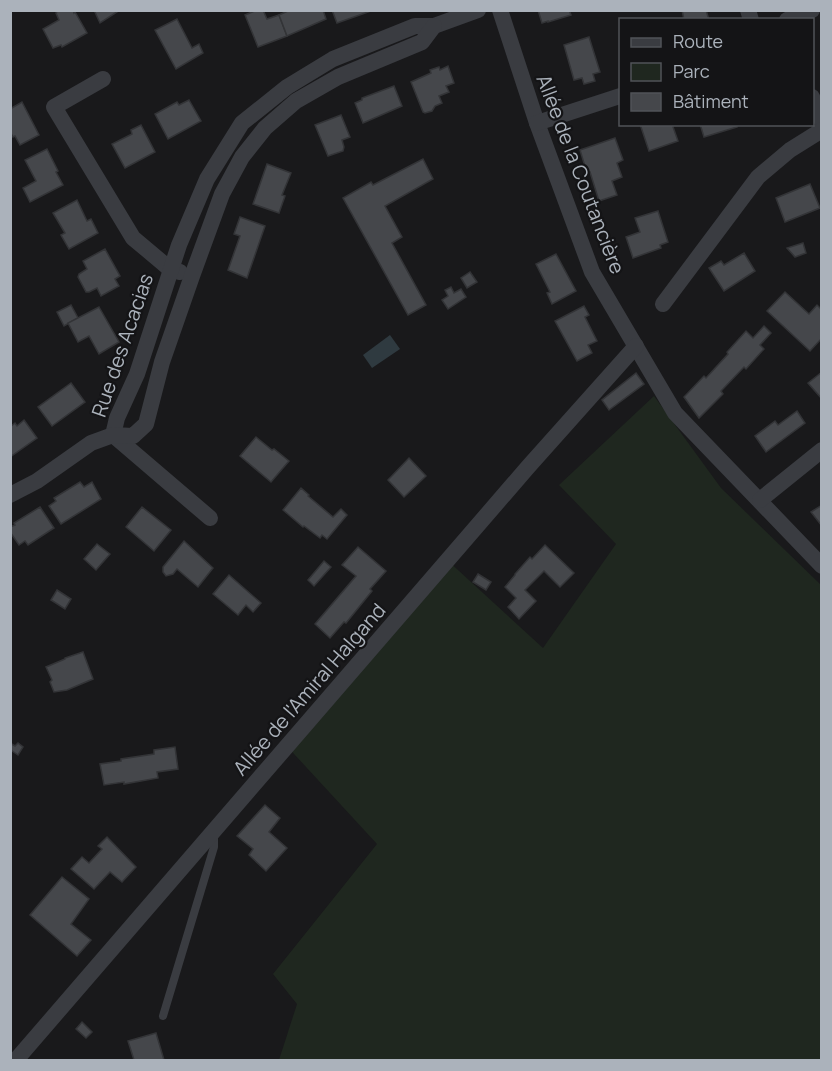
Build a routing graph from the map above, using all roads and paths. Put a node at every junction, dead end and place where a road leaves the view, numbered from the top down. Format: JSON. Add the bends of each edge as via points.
{"nodes":[{"id":1,"x":478,"y":10,"type":"edge"},
{"id":2,"x":500,"y":10,"type":"edge"},
{"id":3,"x":812,"y":10,"type":"edge"},
{"id":4,"x":792,"y":18,"type":"edge"},
{"id":5,"x":434,"y":26,"type":"junction"},
{"id":6,"x":103,"y":79,"type":"dead end"},
{"id":7,"x":619,"y":97,"type":"edge"},
{"id":8,"x":814,"y":100,"type":"edge"},
{"id":9,"x":822,"y":121,"type":"edge"},
{"id":10,"x":537,"y":123,"type":"junction"},
{"id":11,"x":822,"y":130,"type":"edge"},
{"id":12,"x":170,"y":269,"type":"junction"},
{"id":13,"x":192,"y":276,"type":"junction"},
{"id":14,"x":663,"y":304,"type":"dead end"},
{"id":15,"x":636,"y":346,"type":"junction"},
{"id":16,"x":113,"y":435,"type":"junction"},
{"id":17,"x":822,"y":450,"type":"edge"},
{"id":18,"x":10,"y":495,"type":"edge"},
{"id":19,"x":760,"y":500,"type":"junction"},
{"id":20,"x":210,"y":518,"type":"dead end"},
{"id":21,"x":822,"y":566,"type":"edge"},
{"id":22,"x":214,"y":832,"type":"junction"},
{"id":23,"x":163,"y":1016,"type":"dead end"},
{"id":24,"x":16,"y":1060,"type":"edge"}],
"edges":[{"from":1,"to":5,"type":"street","name":"Rue des Acacias"},
{"from":2,"to":10,"type":"street","name":"Allée de la Coutancière"},
{"from":3,"to":4,"type":"street"},
{"from":5,"to":12,"type":"street","name":"Rue des Acacias","via":[[415,26],[333,59],[287,87],[242,123],[207,179]]},
{"from":5,"to":13,"type":"street","name":"Rue des Acacias","via":[[422,42],[338,77],[296,100],[265,128],[242,157],[222,194]]},
{"from":6,"to":12,"type":"street","name":"Rue des Acacias","via":[[54,107],[132,238]]},
{"from":7,"to":10,"type":"street"},
{"from":8,"to":9,"type":"street"},
{"from":10,"to":15,"type":"street","name":"Allée de la Coutancière","via":[[592,272]]},
{"from":11,"to":14,"type":"street","via":[[758,177]]},
{"from":12,"to":13,"type":"street","name":"Rue des Acacias"},
{"from":12,"to":16,"type":"street","name":"Rue des Acacias"},
{"from":13,"to":16,"type":"street","name":"Rue des Acacias","via":[[162,362],[147,424],[133,436]]},
{"from":15,"to":19,"type":"street","name":"Allée de la Coutancière","via":[[675,413]]},
{"from":15,"to":22,"type":"street","name":"Allée de l'Amiral Halgand"},
{"from":16,"to":18,"type":"street","name":"Rue des Acacias","via":[[92,443]]},
{"from":16,"to":20,"type":"street","name":"Rue des Acacias"},
{"from":17,"to":19,"type":"street"},
{"from":19,"to":21,"type":"street","name":"Allée de la Coutancière"},
{"from":22,"to":23,"type":"lane","via":[[214,847]]},
{"from":22,"to":24,"type":"street","name":"Allée de l'Amiral Halgand"}]}
